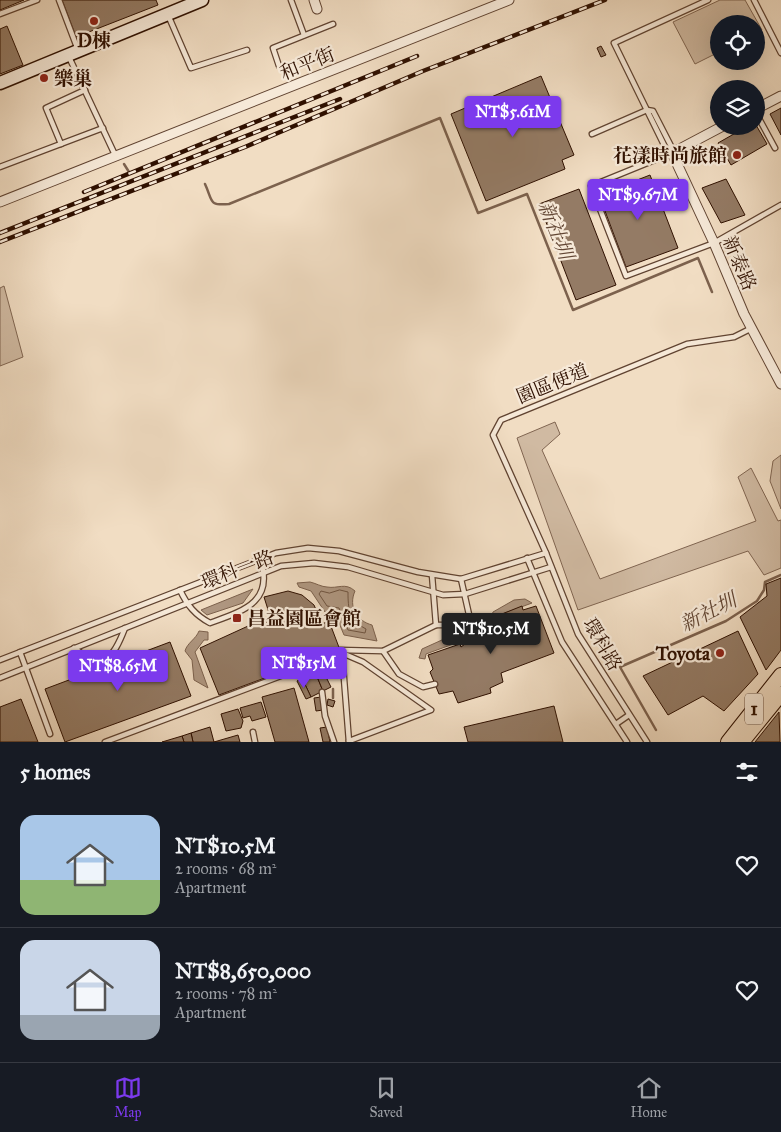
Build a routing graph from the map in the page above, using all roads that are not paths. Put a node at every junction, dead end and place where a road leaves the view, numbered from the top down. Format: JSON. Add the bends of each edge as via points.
{"nodes":[{"id":1,"x":37,"y":0,"type":"edge"},
{"id":2,"x":59,"y":0,"type":"edge"},
{"id":3,"x":202,"y":0,"type":"edge"},
{"id":4,"x":291,"y":0,"type":"edge"},
{"id":5,"x":509,"y":0,"type":"edge"},
{"id":6,"x":708,"y":0,"type":"edge"},
{"id":7,"x":754,"y":0,"type":"edge"},
{"id":8,"x":0,"y":14,"type":"edge"},
{"id":9,"x":167,"y":14,"type":"junction"},
{"id":10,"x":333,"y":24,"type":"dead end"},
{"id":11,"x":304,"y":35,"type":"junction"},
{"id":12,"x":247,"y":50,"type":"dead end"},
{"id":13,"x":73,"y":52,"type":"junction"},
{"id":14,"x":781,"y":53,"type":"edge"},
{"id":15,"x":279,"y":66,"type":"dead end"},
{"id":16,"x":0,"y":83,"type":"edge"},
{"id":17,"x":85,"y":90,"type":"junction"},
{"id":18,"x":781,"y":96,"type":"edge"},
{"id":19,"x":765,"y":104,"type":"edge"},
{"id":20,"x":647,"y":110,"type":"junction"},
{"id":21,"x":103,"y":128,"type":"junction"},
{"id":22,"x":765,"y":130,"type":"edge"},
{"id":23,"x":710,"y":133,"type":"edge"},
{"id":24,"x":592,"y":134,"type":"dead end"},
{"id":25,"x":61,"y":144,"type":"junction"},
{"id":26,"x":775,"y":148,"type":"dead end"},
{"id":27,"x":672,"y":153,"type":"junction"},
{"id":28,"x":116,"y":157,"type":"junction"},
{"id":29,"x":0,"y":167,"type":"edge"},
{"id":30,"x":0,"y":202,"type":"edge"},
{"id":31,"x":781,"y":205,"type":"edge"},
{"id":32,"x":714,"y":243,"type":"junction"},
{"id":33,"x":752,"y":328,"type":"junction"},
{"id":34,"x":781,"y":384,"type":"edge"},
{"id":35,"x":546,"y":553,"type":"junction"},
{"id":36,"x":527,"y":558,"type":"junction"},
{"id":37,"x":260,"y":559,"type":"junction"},
{"id":38,"x":551,"y":567,"type":"junction"},
{"id":39,"x":533,"y":572,"type":"junction"},
{"id":40,"x":265,"y":573,"type":"junction"},
{"id":41,"x":432,"y":575,"type":"junction"},
{"id":42,"x":461,"y":579,"type":"junction"},
{"id":43,"x":180,"y":590,"type":"junction"},
{"id":44,"x":433,"y":592,"type":"junction"},
{"id":45,"x":465,"y":594,"type":"junction"},
{"id":46,"x":187,"y":604,"type":"junction"},
{"id":47,"x":436,"y":625,"type":"junction"},
{"id":48,"x":125,"y":628,"type":"junction"},
{"id":49,"x":74,"y":648,"type":"junction"},
{"id":50,"x":383,"y":651,"type":"junction"},
{"id":51,"x":20,"y":652,"type":"junction"},
{"id":52,"x":341,"y":652,"type":"junction"},
{"id":53,"x":0,"y":660,"type":"edge"},
{"id":54,"x":27,"y":667,"type":"junction"},
{"id":55,"x":781,"y":675,"type":"edge"},
{"id":56,"x":0,"y":678,"type":"edge"},
{"id":57,"x":435,"y":684,"type":"dead end"},
{"id":58,"x":322,"y":692,"type":"dead end"},
{"id":59,"x":781,"y":694,"type":"edge"},
{"id":60,"x":629,"y":715,"type":"junction"},
{"id":61,"x":616,"y":724,"type":"junction"},
{"id":62,"x":253,"y":732,"type":"dead end"},
{"id":63,"x":50,"y":734,"type":"dead end"},
{"id":64,"x":349,"y":741,"type":"edge"},
{"id":65,"x":105,"y":742,"type":"edge"},
{"id":66,"x":255,"y":742,"type":"edge"},
{"id":67,"x":334,"y":742,"type":"edge"},
{"id":68,"x":627,"y":742,"type":"edge"},
{"id":69,"x":647,"y":742,"type":"edge"},
{"id":70,"x":728,"y":742,"type":"edge"},
{"id":71,"x":742,"y":742,"type":"edge"}],
"edges":[{"from":1,"to":8,"type":"lane"},
{"from":2,"to":13,"type":"lane"},
{"from":3,"to":9,"type":"street"},
{"from":4,"to":11,"type":"lane"},
{"from":5,"to":28,"type":"street","name":"和平街"},
{"from":6,"to":20,"type":"lane","name":"新泰路","via":[[614,43]]},
{"from":7,"to":14,"type":"lane"},
{"from":9,"to":12,"type":"lane","via":[[191,68]]},
{"from":9,"to":13,"type":"street"},
{"from":10,"to":11,"type":"lane"},
{"from":11,"to":15,"type":"lane","via":[[272,48]]},
{"from":13,"to":16,"type":"street"},
{"from":13,"to":17,"type":"lane"},
{"from":17,"to":21,"type":"lane"},
{"from":17,"to":25,"type":"lane","via":[[46,108]]},
{"from":18,"to":19,"type":"street"},
{"from":20,"to":24,"type":"lane"},
{"from":20,"to":27,"type":"lane","name":"新泰路","via":[[666,149]]},
{"from":21,"to":25,"type":"lane"},
{"from":21,"to":28,"type":"lane"},
{"from":22,"to":26,"type":"lane"},
{"from":23,"to":27,"type":"street"},
{"from":25,"to":29,"type":"lane"},
{"from":27,"to":32,"type":"street","name":"新泰路"},
{"from":27,"to":32,"type":"lane","via":[[591,186],[626,276]]},
{"from":28,"to":30,"type":"street","name":"和平街"},
{"from":31,"to":32,"type":"lane"},
{"from":32,"to":33,"type":"street","name":"新泰路"},
{"from":33,"to":34,"type":"street","name":"新泰路"},
{"from":33,"to":35,"type":"lane","name":"園區便道","via":[[734,337],[687,344],[501,420],[494,435]]},
{"from":35,"to":36,"type":"lane","name":"環科一路"},
{"from":35,"to":38,"type":"lane","name":"環科路"},
{"from":36,"to":39,"type":"lane","name":"環科路"},
{"from":36,"to":42,"type":"lane","name":"環科一路"},
{"from":37,"to":40,"type":"lane"},
{"from":37,"to":41,"type":"lane","name":"環科一路","via":[[308,548],[339,551]]},
{"from":37,"to":43,"type":"lane","name":"環科一路"},
{"from":38,"to":39,"type":"lane","name":"環科一路"},
{"from":38,"to":60,"type":"lane","name":"環科路","via":[[578,634]]},
{"from":39,"to":45,"type":"lane","name":"環科一路"},
{"from":39,"to":61,"type":"lane","name":"環科路","via":[[562,642]]},
{"from":40,"to":44,"type":"lane","name":"環科一路","via":[[281,566],[306,564],[348,567]]},
{"from":40,"to":46,"type":"lane","name":"環科一路"},
{"from":40,"to":46,"type":"lane","via":[[263,590],[246,610],[210,623]]},
{"from":41,"to":42,"type":"lane","name":"環科一路"},
{"from":41,"to":44,"type":"lane"},
{"from":42,"to":45,"type":"lane"},
{"from":43,"to":46,"type":"lane"},
{"from":43,"to":51,"type":"lane","name":"環科一路"},
{"from":44,"to":45,"type":"lane","name":"環科一路","via":[[443,596]]},
{"from":44,"to":47,"type":"lane"},
{"from":45,"to":47,"type":"lane","via":[[470,618],[454,625]]},
{"from":46,"to":48,"type":"lane","name":"環科一路"},
{"from":47,"to":50,"type":"lane"},
{"from":48,"to":49,"type":"lane","name":"環科一路"},
{"from":48,"to":49,"type":"lane","via":[[112,656],[96,662]]},
{"from":49,"to":54,"type":"lane","name":"環科一路"},
{"from":50,"to":52,"type":"lane"},
{"from":50,"to":57,"type":"lane","via":[[399,674],[423,687]]},
{"from":51,"to":53,"type":"lane","name":"環科一路"},
{"from":51,"to":54,"type":"lane"},
{"from":52,"to":64,"type":"lane"},
{"from":52,"to":64,"type":"lane","via":[[363,662],[431,710]]},
{"from":52,"to":65,"type":"lane"},
{"from":54,"to":56,"type":"lane","name":"環科一路"},
{"from":54,"to":63,"type":"lane"},
{"from":55,"to":70,"type":"main road","number":"1"},
{"from":58,"to":67,"type":"lane","via":[[325,716]]},
{"from":59,"to":71,"type":"main road","number":"1"},
{"from":60,"to":61,"type":"lane"},
{"from":60,"to":69,"type":"lane","name":"環科路"},
{"from":61,"to":68,"type":"lane","name":"環科路"},
{"from":62,"to":66,"type":"lane"}]}
